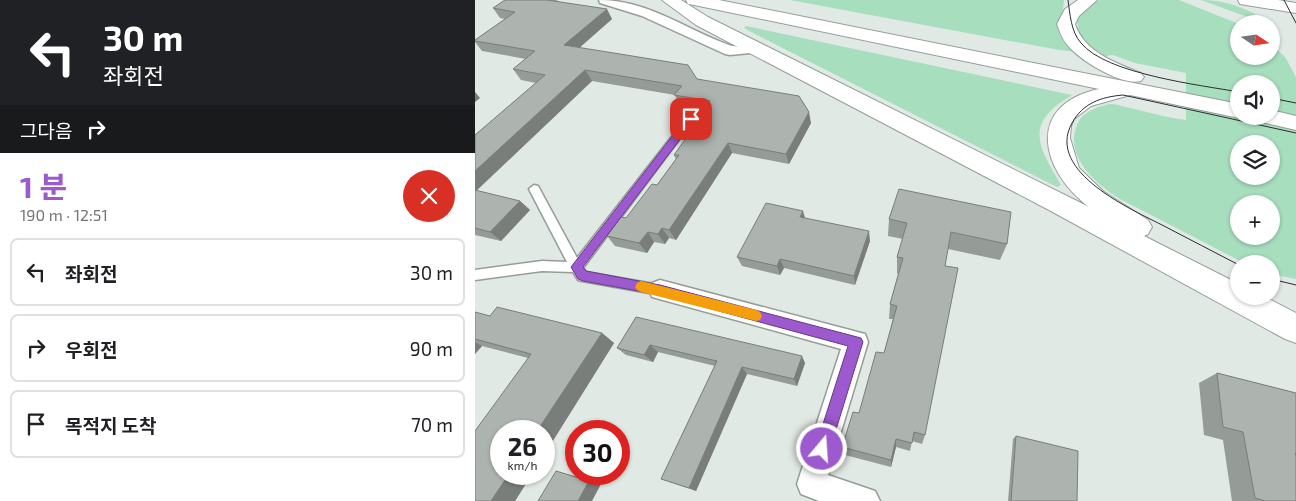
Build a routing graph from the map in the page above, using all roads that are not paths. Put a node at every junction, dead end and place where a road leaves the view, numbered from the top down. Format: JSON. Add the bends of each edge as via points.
{"nodes":[{"id":1,"x":605,"y":0,"type":"edge"},
{"id":2,"x":670,"y":0,"type":"edge"},
{"id":3,"x":693,"y":0,"type":"edge"},
{"id":4,"x":737,"y":0,"type":"edge"},
{"id":5,"x":1089,"y":0,"type":"edge"},
{"id":6,"x":1246,"y":0,"type":"edge"},
{"id":7,"x":1296,"y":8,"type":"edge"},
{"id":8,"x":755,"y":49,"type":"junction"},
{"id":9,"x":1145,"y":86,"type":"junction"},
{"id":10,"x":1230,"y":98,"type":"edge"},
{"id":11,"x":1280,"y":108,"type":"edge"},
{"id":12,"x":1230,"y":109,"type":"edge"},
{"id":13,"x":1296,"y":111,"type":"edge"},
{"id":14,"x":691,"y":119,"type":"dead end"},
{"id":15,"x":1280,"y":119,"type":"edge"},
{"id":16,"x":1296,"y":123,"type":"edge"},
{"id":17,"x":534,"y":189,"type":"dead end"},
{"id":18,"x":577,"y":267,"type":"junction"},
{"id":19,"x":475,"y":275,"type":"edge"},
{"id":20,"x":1230,"y":278,"type":"edge"},
{"id":21,"x":660,"y":290,"type":"joint"},
{"id":22,"x":1280,"y":304,"type":"edge"},
{"id":23,"x":1296,"y":312,"type":"edge"},
{"id":24,"x":1296,"y":329,"type":"edge"},
{"id":25,"x":865,"y":501,"type":"edge"}],
"edges":[{"from":1,"to":8,"type":"street","via":[[647,13],[730,51]]},
{"from":2,"to":8,"type":"highway","via":[[702,22]]},
{"from":3,"to":9,"type":"highway"},
{"from":4,"to":9,"type":"highway"},
{"from":5,"to":9,"type":"highway","via":[[1071,13],[1066,24],[1071,37],[1101,64]]},
{"from":6,"to":7,"type":"highway"},
{"from":8,"to":24,"type":"highway","via":[[1049,198]]},
{"from":9,"to":10,"type":"highway"},
{"from":9,"to":12,"type":"highway"},
{"from":9,"to":20,"type":"highway","via":[[1097,94],[1071,109],[1058,129],[1065,164],[1071,176],[1088,193],[1119,216]]},
{"from":11,"to":13,"type":"highway"},
{"from":14,"to":18,"type":"lane"},
{"from":15,"to":16,"type":"highway"},
{"from":17,"to":18,"type":"lane"},
{"from":18,"to":19,"type":"lane","via":[[542,266]]},
{"from":18,"to":21,"type":"lane","via":[[583,276]]},
{"from":21,"to":25,"type":"street","via":[[856,342],[811,484]]},
{"from":22,"to":23,"type":"highway"}]}
